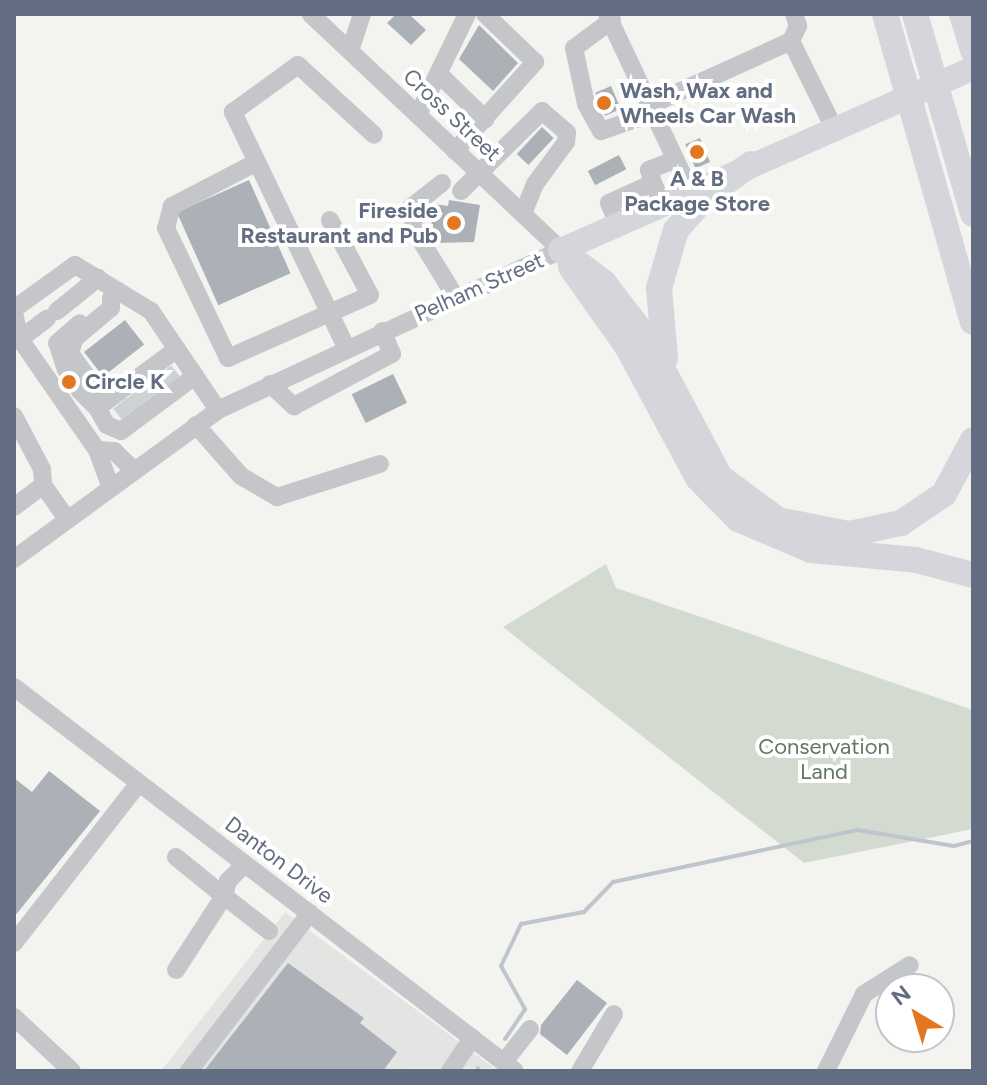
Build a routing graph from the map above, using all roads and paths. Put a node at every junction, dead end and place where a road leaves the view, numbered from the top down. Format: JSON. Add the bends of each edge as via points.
{"nodes":[{"id":1,"x":311,"y":14,"type":"edge"},
{"id":2,"x":362,"y":14,"type":"edge"},
{"id":3,"x":467,"y":14,"type":"edge"},
{"id":4,"x":485,"y":14,"type":"edge"},
{"id":5,"x":794,"y":14,"type":"edge"},
{"id":6,"x":885,"y":14,"type":"edge"},
{"id":7,"x":915,"y":14,"type":"edge"},
{"id":8,"x":609,"y":17,"type":"edge"},
{"id":9,"x":791,"y":41,"type":"junction"},
{"id":10,"x":350,"y":51,"type":"junction"},
{"id":11,"x":973,"y":68,"type":"edge"},
{"id":12,"x":441,"y":76,"type":"junction"},
{"id":13,"x":652,"y":109,"type":"junction"},
{"id":14,"x":418,"y":115,"type":"junction"},
{"id":15,"x":485,"y":119,"type":"junction"},
{"id":16,"x":833,"y":126,"type":"junction"},
{"id":17,"x":374,"y":135,"type":"dead end"},
{"id":18,"x":455,"y":151,"type":"junction"},
{"id":19,"x":674,"y":160,"type":"junction"},
{"id":20,"x":257,"y":162,"type":"junction"},
{"id":21,"x":751,"y":164,"type":"junction"},
{"id":22,"x":480,"y":174,"type":"junction"},
{"id":23,"x":442,"y":183,"type":"dead end"},
{"id":24,"x":461,"y":191,"type":"dead end"},
{"id":25,"x":666,"y":194,"type":"junction"},
{"id":26,"x":523,"y":214,"type":"junction"},
{"id":27,"x":973,"y":214,"type":"edge"},
{"id":28,"x":330,"y":220,"type":"dead end"},
{"id":29,"x":561,"y":250,"type":"junction"},
{"id":30,"x":98,"y":278,"type":"junction"},
{"id":31,"x":115,"y":294,"type":"junction"},
{"id":32,"x":456,"y":298,"type":"junction"},
{"id":33,"x":14,"y":311,"type":"edge"},
{"id":34,"x":331,"y":315,"type":"junction"},
{"id":35,"x":973,"y":322,"type":"edge"},
{"id":36,"x":382,"y":331,"type":"junction"},
{"id":37,"x":20,"y":339,"type":"junction"},
{"id":38,"x":346,"y":347,"type":"junction"},
{"id":39,"x":177,"y":349,"type":"junction"},
{"id":40,"x":66,"y":370,"type":"dead end"},
{"id":41,"x":195,"y":376,"type":"junction"},
{"id":42,"x":270,"y":384,"type":"junction"},
{"id":43,"x":674,"y":389,"type":"junction"},
{"id":44,"x":79,"y":390,"type":"dead end"},
{"id":45,"x":142,"y":393,"type":"junction"},
{"id":46,"x":218,"y":410,"type":"junction"},
{"id":47,"x":14,"y":416,"type":"edge"},
{"id":48,"x":107,"y":425,"type":"junction"},
{"id":49,"x":196,"y":425,"type":"junction"},
{"id":50,"x":973,"y":440,"type":"edge"},
{"id":51,"x":92,"y":444,"type":"junction"},
{"id":52,"x":380,"y":464,"type":"dead end"},
{"id":53,"x":134,"y":470,"type":"junction"},
{"id":54,"x":43,"y":485,"type":"junction"},
{"id":55,"x":111,"y":488,"type":"junction"},
{"id":56,"x":14,"y":507,"type":"edge"},
{"id":57,"x":67,"y":519,"type":"junction"},
{"id":58,"x":14,"y":559,"type":"edge"},
{"id":59,"x":973,"y":575,"type":"edge"},
{"id":60,"x":14,"y":687,"type":"edge"},
{"id":61,"x":139,"y":783,"type":"junction"},
{"id":62,"x":176,"y":857,"type":"dead end"},
{"id":63,"x":245,"y":864,"type":"junction"},
{"id":64,"x":226,"y":894,"type":"junction"},
{"id":65,"x":310,"y":913,"type":"junction"},
{"id":66,"x":269,"y":931,"type":"dead end"},
{"id":67,"x":14,"y":943,"type":"edge"},
{"id":68,"x":910,"y":965,"type":"dead end"},
{"id":69,"x":176,"y":970,"type":"dead end"},
{"id":70,"x":614,"y":1014,"type":"dead end"},
{"id":71,"x":14,"y":1017,"type":"edge"},
{"id":72,"x":530,"y":1029,"type":"dead end"},
{"id":73,"x":472,"y":1038,"type":"junction"},
{"id":74,"x":509,"y":1067,"type":"edge"},
{"id":75,"x":72,"y":1071,"type":"edge"},
{"id":76,"x":189,"y":1071,"type":"edge"},
{"id":77,"x":450,"y":1071,"type":"edge"},
{"id":78,"x":580,"y":1071,"type":"edge"},
{"id":79,"x":826,"y":1071,"type":"edge"}],
"edges":[{"from":1,"to":10,"type":"street","name":"Cross Street"},
{"from":2,"to":10,"type":"street"},
{"from":3,"to":12,"type":"street"},
{"from":4,"to":15,"type":"street","via":[[535,62]]},
{"from":5,"to":9,"type":"street","via":[[798,26]]},
{"from":6,"to":35,"type":"highway"},
{"from":7,"to":27,"type":"highway"},
{"from":8,"to":13,"type":"street"},
{"from":8,"to":13,"type":"street","via":[[574,48],[586,104],[601,131]]},
{"from":9,"to":13,"type":"street"},
{"from":9,"to":16,"type":"street"},
{"from":10,"to":14,"type":"street","name":"Cross Street"},
{"from":11,"to":16,"type":"main road","name":"Pelham Street"},
{"from":12,"to":14,"type":"street"},
{"from":12,"to":15,"type":"street"},
{"from":13,"to":19,"type":"street"},
{"from":14,"to":18,"type":"street","name":"Cross Street"},
{"from":15,"to":18,"type":"street"},
{"from":16,"to":21,"type":"main road","name":"Pelham Street"},
{"from":17,"to":20,"type":"street","via":[[298,65],[233,112]]},
{"from":18,"to":22,"type":"street","name":"Cross Street"},
{"from":19,"to":25,"type":"street","via":[[684,178]]},
{"from":19,"to":25,"type":"street","via":[[649,170]]},
{"from":20,"to":34,"type":"street"},
{"from":20,"to":34,"type":"street","via":[[172,206],[166,228],[186,279],[228,358]]},
{"from":21,"to":25,"type":"main road","name":"Pelham Street"},
{"from":21,"to":43,"type":"highway","via":[[694,207],[664,263],[659,335]]},
{"from":22,"to":24,"type":"street"},
{"from":22,"to":26,"type":"street","name":"Cross Street"},
{"from":22,"to":26,"type":"street","via":[[542,111],[567,133]]},
{"from":23,"to":32,"type":"street","via":[[411,207],[415,231]]},
{"from":25,"to":29,"type":"main road","name":"Pelham Street","via":[[618,225]]},
{"from":26,"to":29,"type":"street","name":"Cross Street"},
{"from":28,"to":34,"type":"street","via":[[370,295]]},
{"from":29,"to":32,"type":"street","name":"Pelham Street"},
{"from":29,"to":43,"type":"highway","via":[[604,283]]},
{"from":29,"to":59,"type":"highway","via":[[627,346],[698,478],[738,519],[791,546],[933,563]]},
{"from":30,"to":31,"type":"street"},
{"from":30,"to":33,"type":"street","via":[[75,265]]},
{"from":30,"to":37,"type":"street"},
{"from":31,"to":39,"type":"street","via":[[151,311]]},
{"from":31,"to":40,"type":"street","via":[[57,343]]},
{"from":31,"to":45,"type":"street","via":[[111,308],[75,338],[70,353]]},
{"from":32,"to":36,"type":"street","name":"Pelham Street"},
{"from":33,"to":37,"type":"street"},
{"from":34,"to":38,"type":"street"},
{"from":36,"to":38,"type":"street","name":"Pelham Street"},
{"from":36,"to":42,"type":"street","via":[[392,354],[294,406]]},
{"from":37,"to":51,"type":"street"},
{"from":38,"to":42,"type":"street","name":"Pelham Street"},
{"from":39,"to":41,"type":"street"},
{"from":39,"to":45,"type":"street"},
{"from":41,"to":45,"type":"street"},
{"from":41,"to":46,"type":"street"},
{"from":42,"to":46,"type":"street","name":"Pelham Street"},
{"from":43,"to":50,"type":"highway","via":[[699,447],[733,490],[762,512],[813,531],[867,532],[917,516],[955,480]]},
{"from":44,"to":45,"type":"street"},
{"from":45,"to":48,"type":"street"},
{"from":45,"to":48,"type":"street","via":[[121,431]]},
{"from":46,"to":49,"type":"street","name":"Pelham Street"},
{"from":47,"to":54,"type":"street","via":[[42,469]]},
{"from":48,"to":51,"type":"street"},
{"from":49,"to":52,"type":"street","via":[[241,476],[277,497]]},
{"from":49,"to":53,"type":"street","name":"Pelham Street"},
{"from":51,"to":53,"type":"street","via":[[114,451]]},
{"from":51,"to":55,"type":"street"},
{"from":53,"to":55,"type":"street","name":"Pelham Street"},
{"from":54,"to":56,"type":"street"},
{"from":54,"to":57,"type":"street"},
{"from":55,"to":57,"type":"street","name":"Pelham Street"},
{"from":57,"to":58,"type":"street","name":"Pelham Street"},
{"from":60,"to":61,"type":"street","name":"Danton Drive"},
{"from":61,"to":63,"type":"street","name":"Danton Drive"},
{"from":61,"to":67,"type":"street"},
{"from":62,"to":64,"type":"street"},
{"from":63,"to":64,"type":"street","via":[[243,877]]},
{"from":63,"to":65,"type":"street","name":"Danton Drive"},
{"from":64,"to":66,"type":"street"},
{"from":64,"to":69,"type":"street"},
{"from":65,"to":73,"type":"street","name":"Danton Drive"},
{"from":65,"to":76,"type":"street"},
{"from":68,"to":79,"type":"street","via":[[864,994]]},
{"from":70,"to":78,"type":"street"},
{"from":71,"to":75,"type":"street"},
{"from":72,"to":74,"type":"street"},
{"from":73,"to":74,"type":"street","name":"Danton Drive"},
{"from":73,"to":77,"type":"street"}]}
